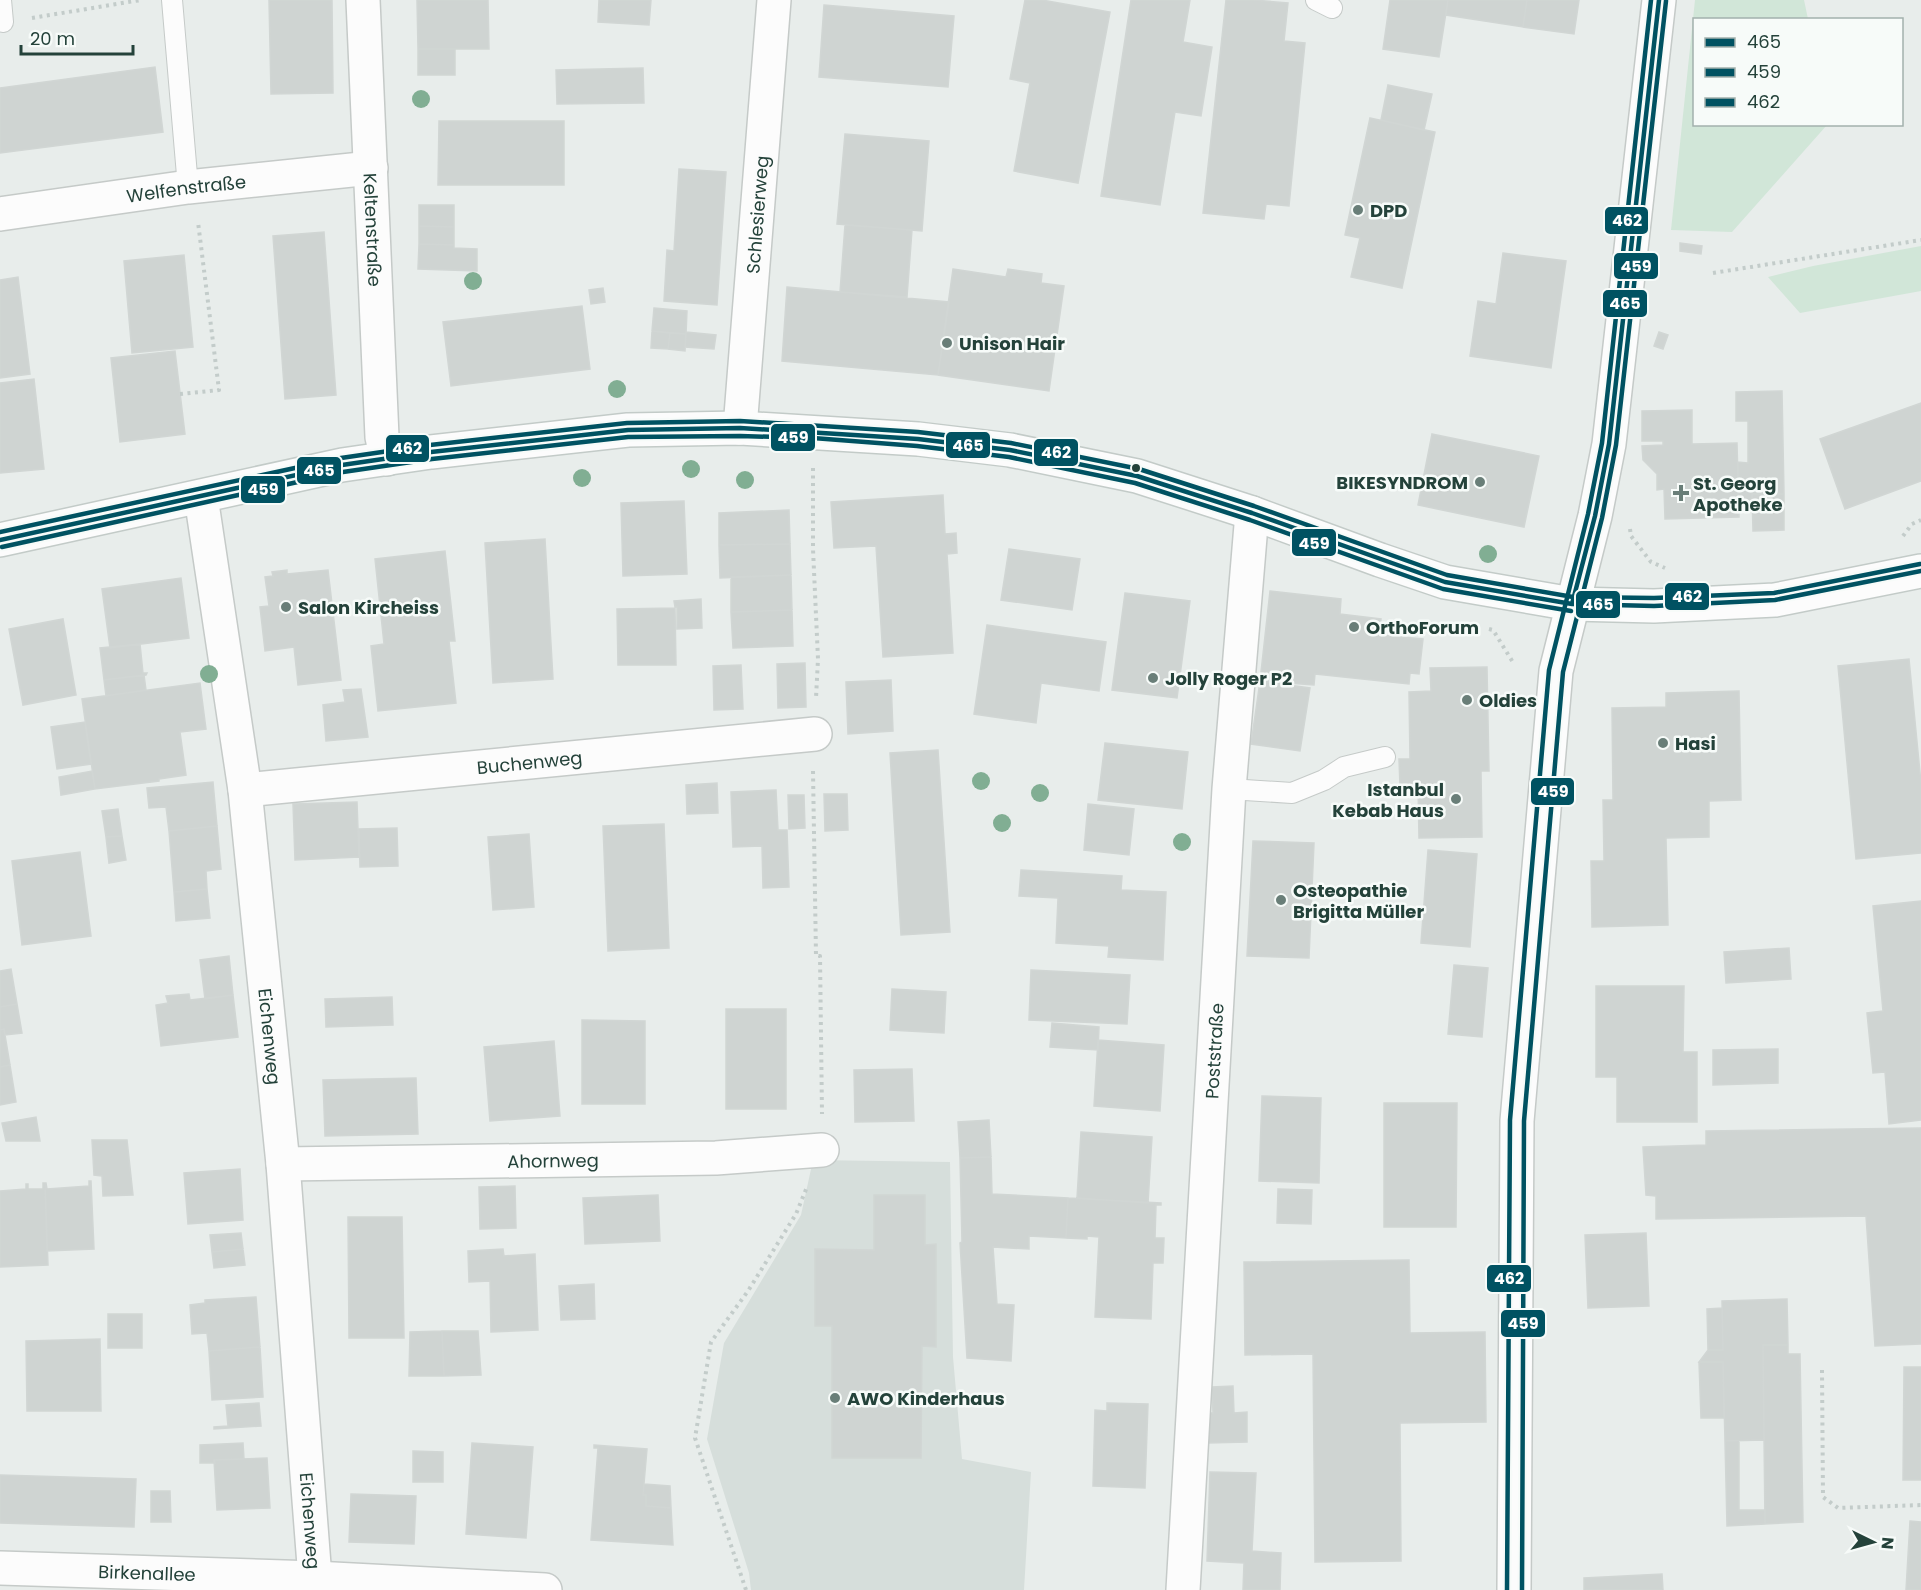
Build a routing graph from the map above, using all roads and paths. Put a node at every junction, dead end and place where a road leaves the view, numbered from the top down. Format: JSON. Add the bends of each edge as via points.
{"nodes":[{"id":1,"x":1,"y":0,"type":"edge"},
{"id":2,"x":141,"y":0,"type":"edge"},
{"id":3,"x":172,"y":0,"type":"edge"},
{"id":4,"x":363,"y":0,"type":"edge"},
{"id":5,"x":774,"y":0,"type":"edge"},
{"id":6,"x":1659,"y":0,"type":"edge"},
{"id":7,"x":3,"y":22,"type":"joint"},
{"id":8,"x":371,"y":168,"type":"junction"},
{"id":9,"x":192,"y":200,"type":"junction"},
{"id":10,"x":0,"y":214,"type":"edge"},
{"id":11,"x":1921,"y":240,"type":"edge"},
{"id":12,"x":1713,"y":273,"type":"dead end"},
{"id":13,"x":180,"y":394,"type":"dead end"},
{"id":14,"x":740,"y":429,"type":"junction"},
{"id":15,"x":813,"y":431,"type":"junction"},
{"id":16,"x":387,"y":459,"type":"junction"},
{"id":17,"x":201,"y":498,"type":"junction"},
{"id":18,"x":1252,"y":513,"type":"junction"},
{"id":19,"x":1921,"y":520,"type":"edge"},
{"id":20,"x":1630,"y":526,"type":"dead end"},
{"id":21,"x":0,"y":540,"type":"edge"},
{"id":22,"x":1899,"y":542,"type":"dead end"},
{"id":23,"x":1671,"y":570,"type":"dead end"},
{"id":24,"x":1921,"y":571,"type":"edge"},
{"id":25,"x":1572,"y":604,"type":"junction"},
{"id":26,"x":1483,"y":627,"type":"dead end"},
{"id":27,"x":1514,"y":664,"type":"dead end"},
{"id":28,"x":815,"y":734,"type":"junction"},
{"id":29,"x":1384,"y":757,"type":"dead end"},
{"id":30,"x":1229,"y":789,"type":"junction"},
{"id":31,"x":245,"y":790,"type":"junction"},
{"id":32,"x":822,"y":1150,"type":"junction"},
{"id":33,"x":283,"y":1164,"type":"junction"},
{"id":34,"x":1822,"y":1370,"type":"dead end"},
{"id":35,"x":1921,"y":1505,"type":"edge"},
{"id":36,"x":0,"y":1568,"type":"edge"},
{"id":37,"x":315,"y":1578,"type":"junction"},
{"id":38,"x":545,"y":1590,"type":"edge"},
{"id":39,"x":746,"y":1590,"type":"edge"},
{"id":40,"x":1183,"y":1590,"type":"edge"},
{"id":41,"x":1514,"y":1590,"type":"edge"}],
"edges":[{"from":1,"to":7,"type":"lane"},
{"from":2,"to":7,"type":"path"},
{"from":3,"to":9,"type":"lane"},
{"from":4,"to":8,"type":"street","name":"Keltenstraße"},
{"from":5,"to":14,"type":"street","name":"Schlesierweg"},
{"from":6,"to":25,"type":"street","via":[[1609,444]]},
{"from":8,"to":9,"type":"street","name":"Welfenstraße"},
{"from":8,"to":16,"type":"street","name":"Keltenstraße","via":[[382,437]]},
{"from":9,"to":10,"type":"street","name":"Welfenstraße"},
{"from":9,"to":13,"type":"path","via":[[219,390]]},
{"from":11,"to":12,"type":"path"},
{"from":14,"to":15,"type":"street"},
{"from":14,"to":16,"type":"street","via":[[628,430]]},
{"from":15,"to":18,"type":"street","via":[[1010,450],[1137,476]]},
{"from":15,"to":28,"type":"path","via":[[818,659]]},
{"from":16,"to":17,"type":"street","via":[[342,465]]},
{"from":17,"to":21,"type":"street"},
{"from":17,"to":31,"type":"street","name":"Eichenweg"},
{"from":18,"to":25,"type":"street","via":[[1445,582]]},
{"from":18,"to":30,"type":"street","name":"Poststraße"},
{"from":19,"to":22,"type":"path","via":[[1912,524]]},
{"from":20,"to":23,"type":"path","via":[[1631,536],[1651,562]]},
{"from":24,"to":25,"type":"street","via":[[1775,600],[1654,606]]},
{"from":25,"to":41,"type":"street","via":[[1556,671],[1517,1122]]},
{"from":26,"to":27,"type":"path","via":[[1493,630]]},
{"from":28,"to":31,"type":"street","name":"Buchenweg"},
{"from":28,"to":32,"type":"path"},
{"from":29,"to":30,"type":"lane","via":[[1344,767],[1292,793]]},
{"from":30,"to":40,"type":"street","name":"Poststraße"},
{"from":31,"to":33,"type":"street","name":"Eichenweg"},
{"from":32,"to":33,"type":"street","name":"Ahornweg","via":[[716,1158]]},
{"from":32,"to":39,"type":"path","via":[[796,1214],[711,1342],[695,1438]]},
{"from":33,"to":37,"type":"street","name":"Eichenweg"},
{"from":34,"to":35,"type":"path","via":[[1823,1497],[1838,1508]]},
{"from":36,"to":37,"type":"street","name":"Birkenallee"},
{"from":37,"to":38,"type":"street","name":"Birkenallee"}]}
